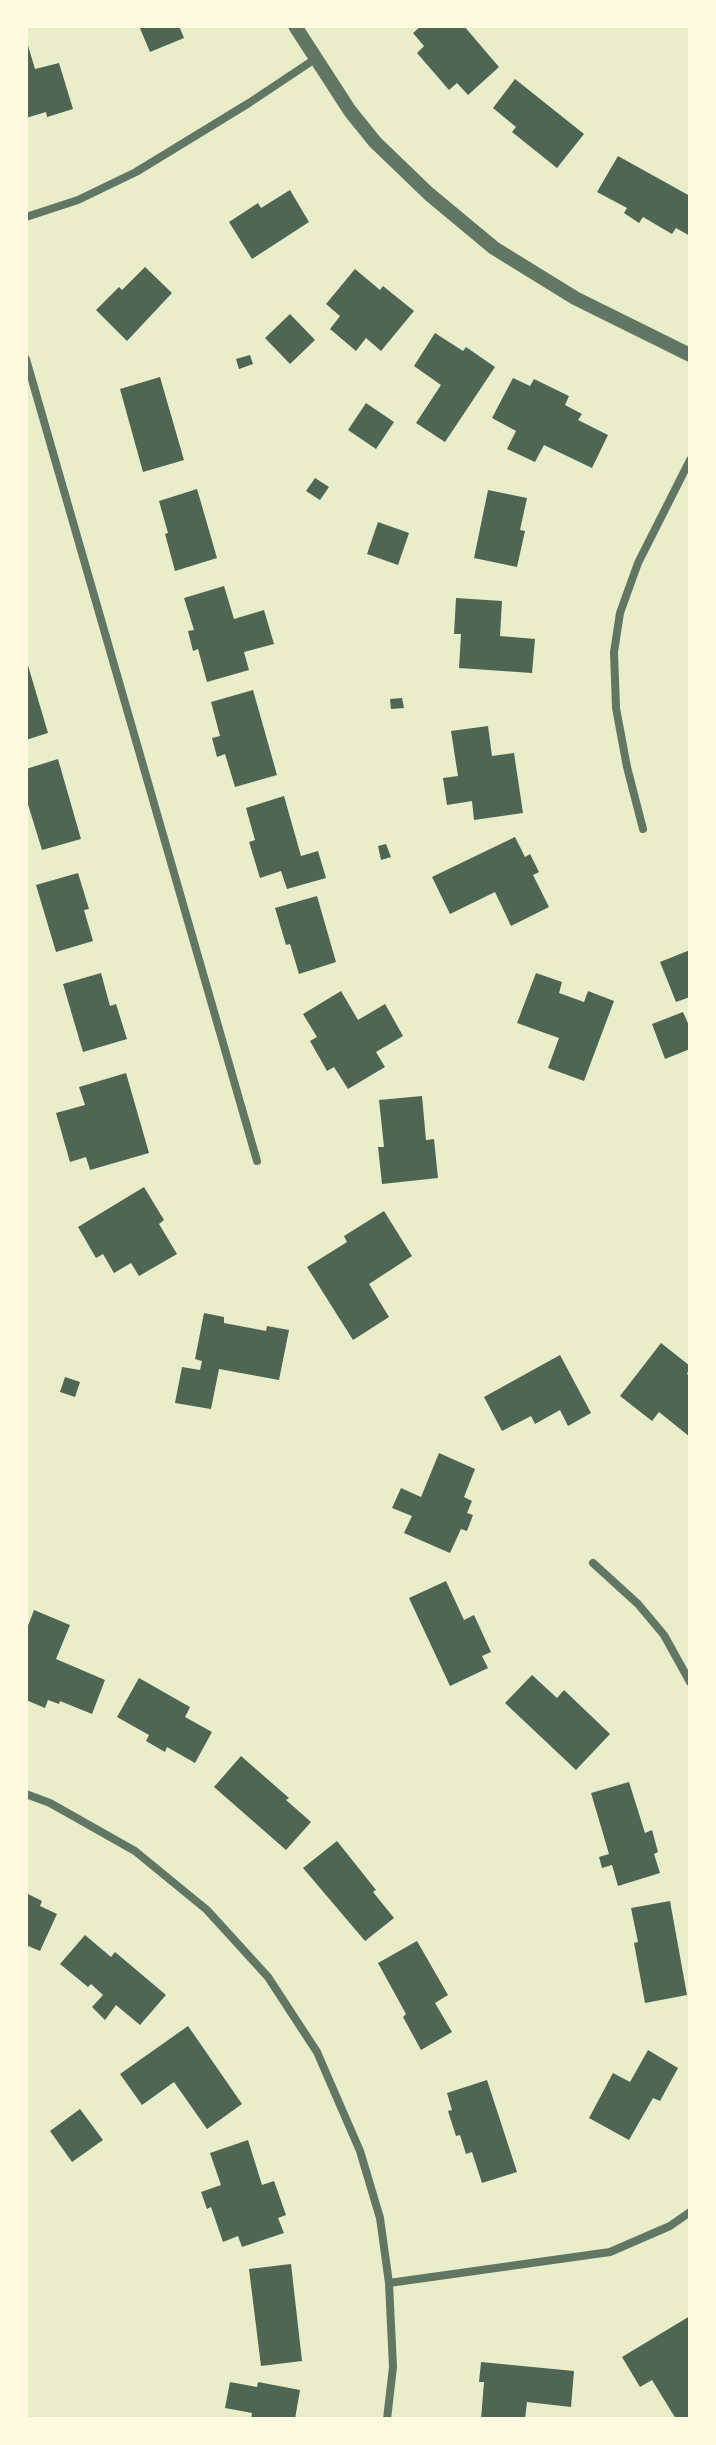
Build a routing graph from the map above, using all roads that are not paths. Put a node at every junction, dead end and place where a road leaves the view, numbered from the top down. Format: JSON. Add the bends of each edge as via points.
{"nodes":[{"id":1,"x":295,"y":26,"type":"edge"},
{"id":2,"x":315,"y":59,"type":"junction"},
{"id":3,"x":26,"y":217,"type":"edge"},
{"id":4,"x":690,"y":355,"type":"edge"},
{"id":5,"x":26,"y":359,"type":"edge"},
{"id":6,"x":690,"y":460,"type":"edge"},
{"id":7,"x":643,"y":829,"type":"dead end"},
{"id":8,"x":257,"y":1161,"type":"dead end"},
{"id":9,"x":593,"y":1563,"type":"dead end"},
{"id":10,"x":690,"y":1682,"type":"edge"},
{"id":11,"x":26,"y":1794,"type":"edge"},
{"id":12,"x":690,"y":2212,"type":"edge"},
{"id":13,"x":389,"y":2283,"type":"junction"},
{"id":14,"x":387,"y":2419,"type":"edge"}],
"edges":[{"from":1,"to":2,"type":"street"},
{"from":2,"to":3,"type":"street","via":[[136,172]]},
{"from":2,"to":4,"type":"street","via":[[375,142],[494,248],[575,298]]},
{"from":5,"to":8,"type":"street"},
{"from":6,"to":7,"type":"street","via":[[638,563],[620,613],[614,652],[616,708]]},
{"from":9,"to":10,"type":"street","via":[[664,1635]]},
{"from":11,"to":13,"type":"street","via":[[135,1851],[207,1910],[268,1977],[317,2052],[360,2151],[380,2218]]},
{"from":12,"to":13,"type":"street","via":[[610,2252]]},
{"from":13,"to":14,"type":"street","via":[[393,2367]]}]}
